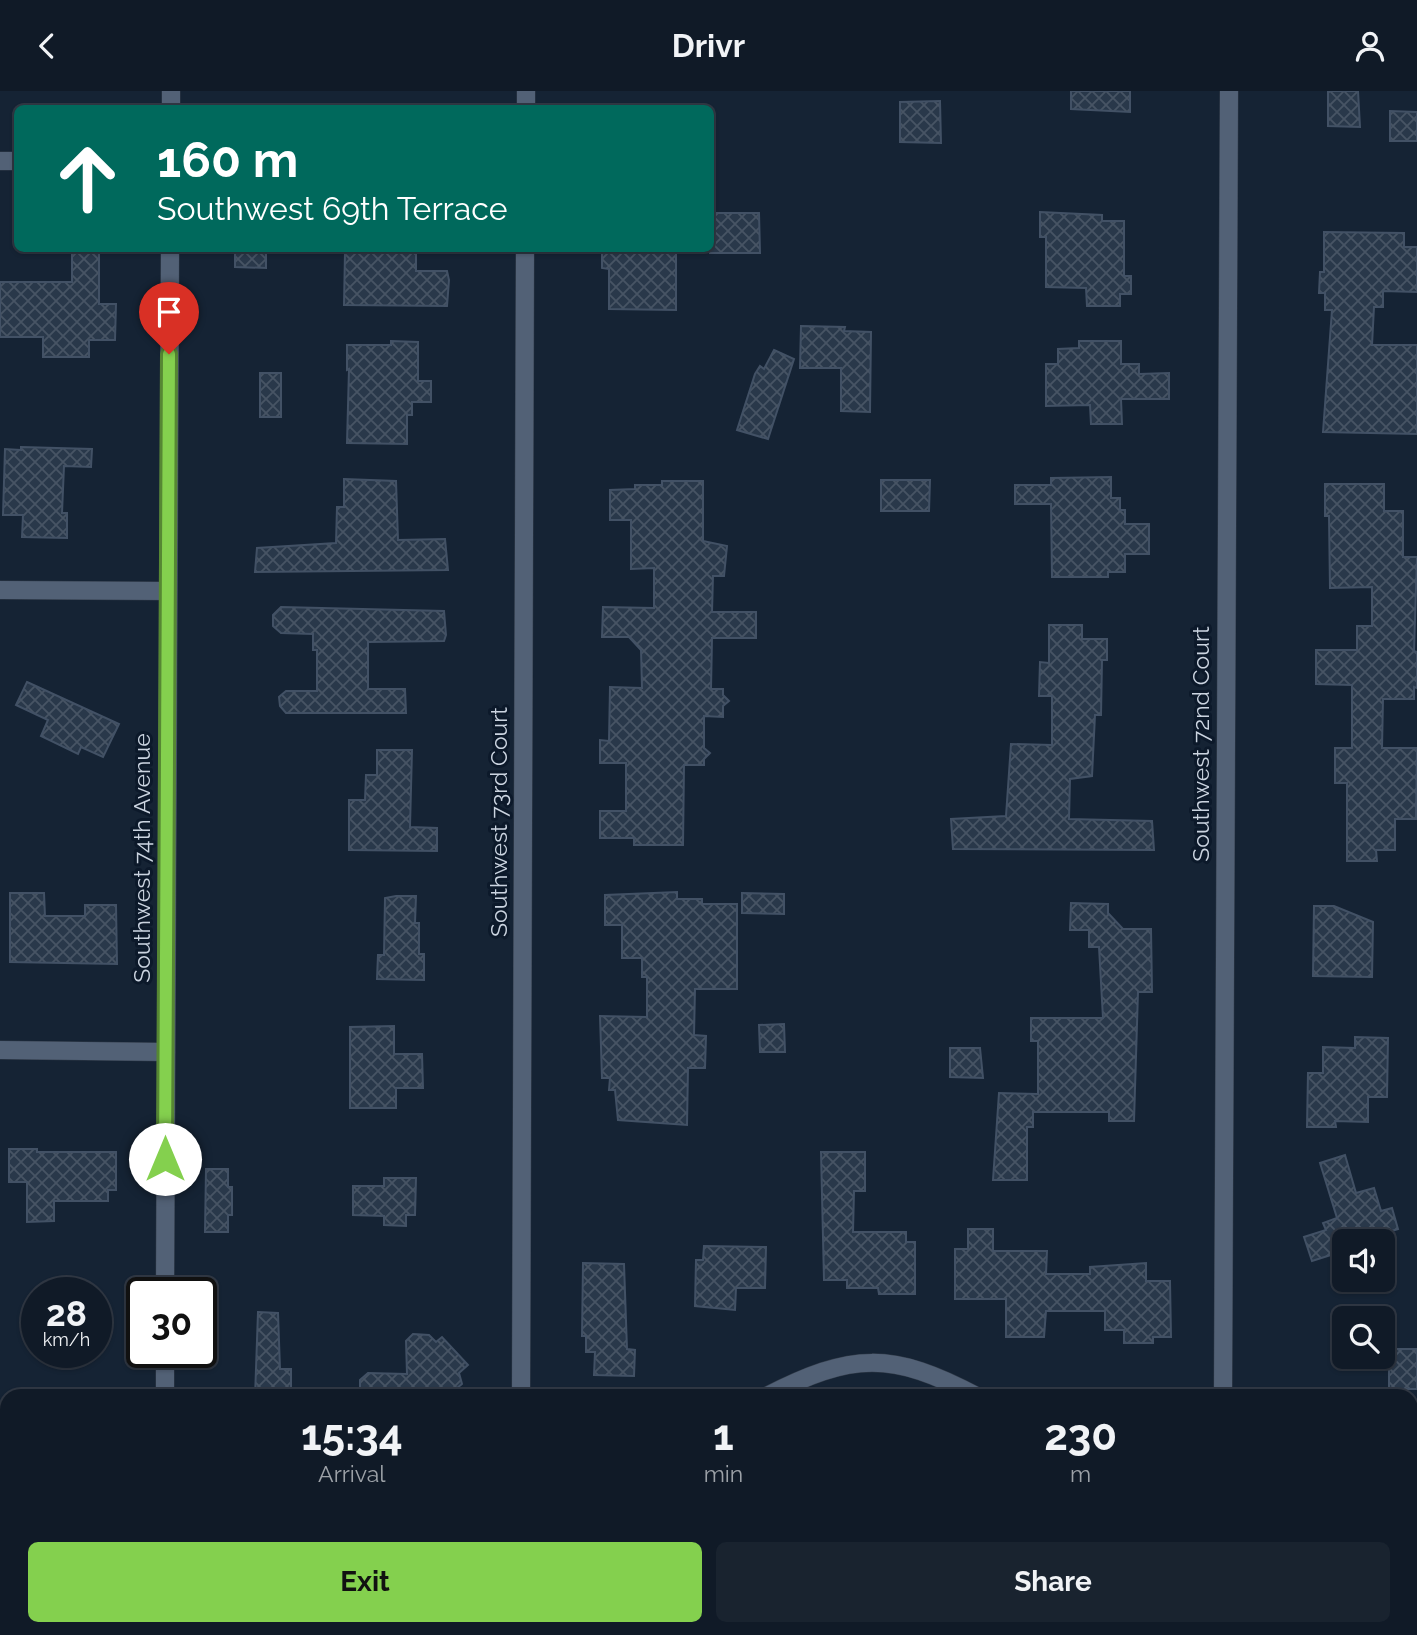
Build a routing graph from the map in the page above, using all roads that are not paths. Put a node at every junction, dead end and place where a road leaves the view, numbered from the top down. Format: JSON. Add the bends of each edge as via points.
{"nodes":[{"id":1,"x":1229,"y":91,"type":"edge"},
{"id":2,"x":170,"y":252,"type":"edge"},
{"id":3,"x":525,"y":252,"type":"edge"},
{"id":4,"x":0,"y":590,"type":"edge"},
{"id":5,"x":168,"y":591,"type":"junction"},
{"id":6,"x":0,"y":1050,"type":"edge"},
{"id":7,"x":166,"y":1052,"type":"junction"},
{"id":8,"x":165,"y":1277,"type":"edge"},
{"id":9,"x":165,"y":1368,"type":"edge"},
{"id":10,"x":165,"y":1389,"type":"edge"},
{"id":11,"x":521,"y":1389,"type":"edge"},
{"id":12,"x":783,"y":1389,"type":"edge"},
{"id":13,"x":961,"y":1389,"type":"edge"},
{"id":14,"x":1223,"y":1389,"type":"edge"}],
"edges":[{"from":1,"to":14,"type":"street","name":"Southwest 72nd Court"},
{"from":2,"to":5,"type":"street","name":"Southwest 74th Avenue"},
{"from":3,"to":11,"type":"street","name":"Southwest 73rd Court"},
{"from":4,"to":5,"type":"street"},
{"from":5,"to":7,"type":"street","name":"Southwest 74th Avenue"},
{"from":6,"to":7,"type":"street"},
{"from":7,"to":8,"type":"street","name":"Southwest 74th Avenue"},
{"from":9,"to":10,"type":"street"},
{"from":12,"to":13,"type":"street","via":[[831,1368],[864,1362],[914,1367]]}]}
